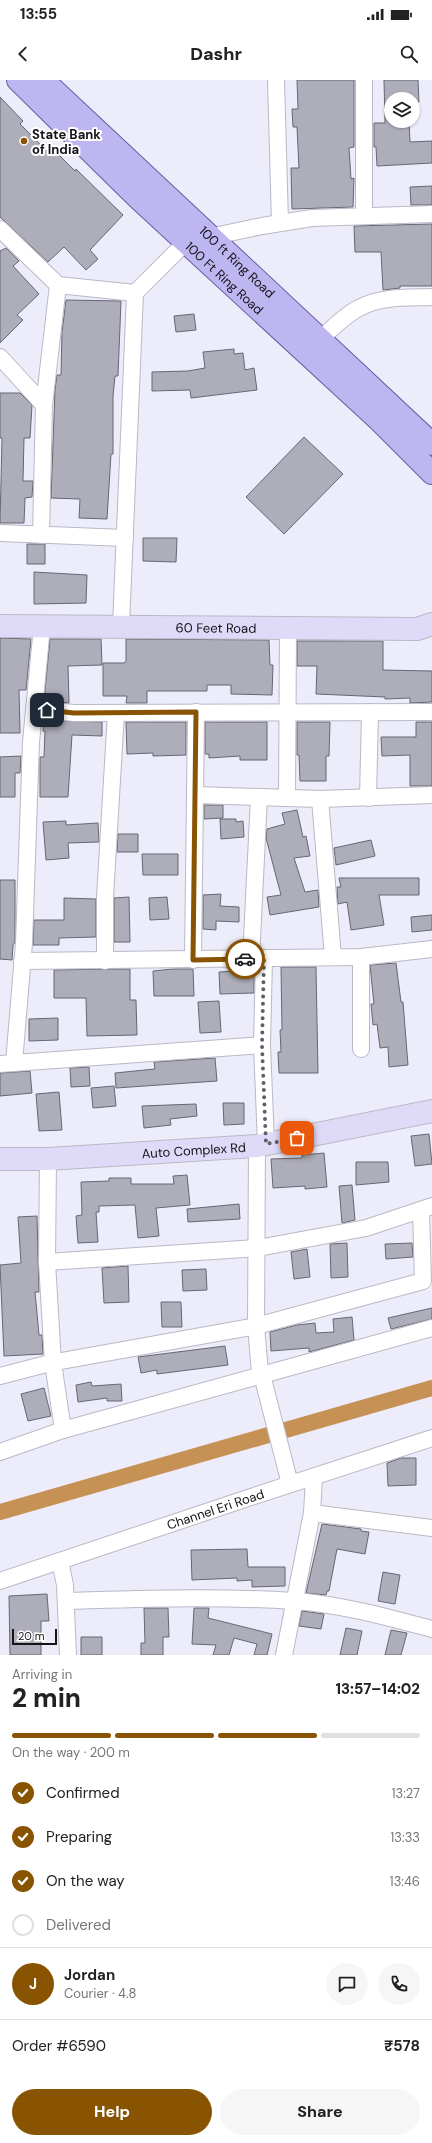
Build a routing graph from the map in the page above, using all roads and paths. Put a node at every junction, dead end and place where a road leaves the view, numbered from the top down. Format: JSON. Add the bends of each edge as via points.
{"nodes":[{"id":1,"x":18,"y":80,"type":"edge"},
{"id":2,"x":43,"y":80,"type":"edge"},
{"id":3,"x":276,"y":80,"type":"edge"},
{"id":4,"x":364,"y":80,"type":"edge"},
{"id":5,"x":432,"y":214,"type":"edge"},
{"id":6,"x":364,"y":216,"type":"junction"},
{"id":7,"x":280,"y":223,"type":"junction"},
{"id":8,"x":0,"y":229,"type":"edge"},
{"id":9,"x":212,"y":236,"type":"junction"},
{"id":10,"x":186,"y":242,"type":"junction"},
{"id":11,"x":58,"y":285,"type":"junction"},
{"id":12,"x":135,"y":293,"type":"junction"},
{"id":13,"x":432,"y":297,"type":"edge"},
{"id":14,"x":320,"y":339,"type":"junction"},
{"id":15,"x":0,"y":357,"type":"edge"},
{"id":16,"x":44,"y":405,"type":"junction"},
{"id":17,"x":432,"y":444,"type":"edge"},
{"id":18,"x":432,"y":473,"type":"edge"},
{"id":19,"x":0,"y":533,"type":"edge"},
{"id":20,"x":41,"y":535,"type":"junction"},
{"id":21,"x":125,"y":538,"type":"junction"},
{"id":22,"x":432,"y":624,"type":"edge"},
{"id":23,"x":0,"y":626,"type":"edge"},
{"id":24,"x":42,"y":626,"type":"junction"},
{"id":25,"x":122,"y":626,"type":"junction"},
{"id":26,"x":288,"y":628,"type":"junction"},
{"id":27,"x":34,"y":709,"type":"junction"},
{"id":28,"x":116,"y":712,"type":"junction"},
{"id":29,"x":196,"y":712,"type":"junction"},
{"id":30,"x":370,"y":712,"type":"junction"},
{"id":31,"x":432,"y":712,"type":"edge"},
{"id":32,"x":287,"y":713,"type":"junction"},
{"id":33,"x":196,"y":795,"type":"junction"},
{"id":34,"x":432,"y":795,"type":"edge"},
{"id":35,"x":259,"y":797,"type":"junction"},
{"id":36,"x":287,"y":798,"type":"junction"},
{"id":37,"x":368,"y":798,"type":"junction"},
{"id":38,"x":320,"y":799,"type":"junction"},
{"id":39,"x":432,"y":949,"type":"edge"},
{"id":40,"x":334,"y":957,"type":"junction"},
{"id":41,"x":360,"y":957,"type":"junction"},
{"id":42,"x":258,"y":958,"type":"junction"},
{"id":43,"x":193,"y":960,"type":"junction"},
{"id":44,"x":22,"y":961,"type":"junction"},
{"id":45,"x":105,"y":961,"type":"junction"},
{"id":46,"x":262,"y":1045,"type":"junction"},
{"id":47,"x":361,"y":1049,"type":"dead end"},
{"id":48,"x":7,"y":1064,"type":"edge"},
{"id":49,"x":432,"y":1111,"type":"edge"},
{"id":50,"x":261,"y":1145,"type":"junction"},
{"id":51,"x":0,"y":1159,"type":"edge"},
{"id":52,"x":48,"y":1159,"type":"junction"},
{"id":53,"x":427,"y":1208,"type":"edge"},
{"id":54,"x":258,"y":1248,"type":"junction"},
{"id":55,"x":47,"y":1262,"type":"junction"},
{"id":56,"x":256,"y":1326,"type":"junction"},
{"id":57,"x":432,"y":1328,"type":"edge"},
{"id":58,"x":54,"y":1363,"type":"junction"},
{"id":59,"x":0,"y":1376,"type":"edge"},
{"id":60,"x":262,"y":1376,"type":"junction"},
{"id":61,"x":63,"y":1430,"type":"junction"},
{"id":62,"x":432,"y":1438,"type":"edge"},
{"id":63,"x":0,"y":1452,"type":"edge"},
{"id":64,"x":314,"y":1477,"type":"junction"},
{"id":65,"x":290,"y":1484,"type":"junction"},
{"id":66,"x":312,"y":1512,"type":"junction"},
{"id":67,"x":432,"y":1528,"type":"edge"},
{"id":68,"x":60,"y":1561,"type":"junction"},
{"id":69,"x":0,"y":1582,"type":"edge"},
{"id":70,"x":66,"y":1601,"type":"junction"},
{"id":71,"x":294,"y":1601,"type":"junction"},
{"id":72,"x":432,"y":1629,"type":"edge"},
{"id":73,"x":68,"y":1655,"type":"edge"},
{"id":74,"x":284,"y":1655,"type":"edge"}],
"edges":[{"from":1,"to":10,"type":"main road","name":"100 Ft Ring Road"},
{"from":2,"to":9,"type":"main road","name":"100 ft Ring Road"},
{"from":3,"to":7,"type":"street"},
{"from":4,"to":6,"type":"street"},
{"from":5,"to":6,"type":"street"},
{"from":6,"to":7,"type":"street","via":[[312,218]]},
{"from":7,"to":9,"type":"street"},
{"from":8,"to":11,"type":"street"},
{"from":9,"to":10,"type":"street"},
{"from":9,"to":14,"type":"main road","name":"100 ft Ring Road"},
{"from":10,"to":12,"type":"street"},
{"from":10,"to":18,"type":"main road","name":"100 Ft Ring Road","via":[[380,421]]},
{"from":11,"to":12,"type":"street"},
{"from":11,"to":16,"type":"street"},
{"from":12,"to":21,"type":"street"},
{"from":13,"to":14,"type":"street","via":[[374,302],[358,308]]},
{"from":14,"to":17,"type":"main road","name":"100 ft Ring Road"},
{"from":15,"to":16,"type":"street"},
{"from":16,"to":20,"type":"street"},
{"from":19,"to":20,"type":"street"},
{"from":20,"to":21,"type":"street"},
{"from":21,"to":25,"type":"street"},
{"from":22,"to":26,"type":"street","name":"60 Feet Road","via":[[417,629]]},
{"from":23,"to":24,"type":"street","name":"60 Feet Road"},
{"from":24,"to":25,"type":"street","name":"60 Feet Road"},
{"from":24,"to":27,"type":"street"},
{"from":25,"to":26,"type":"street","name":"60 Feet Road"},
{"from":26,"to":32,"type":"street"},
{"from":27,"to":28,"type":"street","via":[[74,713]]},
{"from":27,"to":44,"type":"street"},
{"from":28,"to":29,"type":"street"},
{"from":28,"to":45,"type":"street","via":[[105,897]]},
{"from":29,"to":32,"type":"street"},
{"from":29,"to":33,"type":"street"},
{"from":30,"to":31,"type":"street"},
{"from":30,"to":32,"type":"street"},
{"from":30,"to":37,"type":"street"},
{"from":32,"to":36,"type":"street"},
{"from":33,"to":35,"type":"street"},
{"from":33,"to":43,"type":"street"},
{"from":34,"to":37,"type":"street"},
{"from":35,"to":36,"type":"street"},
{"from":35,"to":42,"type":"street"},
{"from":36,"to":38,"type":"street"},
{"from":37,"to":38,"type":"street"},
{"from":38,"to":40,"type":"street"},
{"from":39,"to":41,"type":"street"},
{"from":40,"to":41,"type":"street"},
{"from":40,"to":42,"type":"street"},
{"from":41,"to":47,"type":"street"},
{"from":42,"to":43,"type":"street"},
{"from":42,"to":46,"type":"street"},
{"from":43,"to":45,"type":"street"},
{"from":44,"to":45,"type":"street"},
{"from":44,"to":48,"type":"street"},
{"from":46,"to":48,"type":"street"},
{"from":46,"to":50,"type":"street"},
{"from":49,"to":50,"type":"street","name":"Auto Complex Rd"},
{"from":50,"to":52,"type":"street","name":"Auto Complex Rd"},
{"from":50,"to":54,"type":"street"},
{"from":51,"to":52,"type":"street","name":"Auto Complex Rd"},
{"from":52,"to":55,"type":"street"},
{"from":53,"to":54,"type":"street","via":[[366,1228]]},
{"from":53,"to":56,"type":"street","via":[[424,1281]]},
{"from":54,"to":55,"type":"street"},
{"from":54,"to":56,"type":"street"},
{"from":55,"to":58,"type":"street"},
{"from":56,"to":58,"type":"street"},
{"from":56,"to":60,"type":"street"},
{"from":57,"to":60,"type":"street"},
{"from":58,"to":59,"type":"street"},
{"from":58,"to":61,"type":"street"},
{"from":60,"to":61,"type":"street"},
{"from":60,"to":65,"type":"street"},
{"from":61,"to":63,"type":"street"},
{"from":62,"to":64,"type":"street","name":"Channel Eri Road"},
{"from":64,"to":65,"type":"street","name":"Channel Eri Road"},
{"from":64,"to":66,"type":"street"},
{"from":65,"to":68,"type":"street","name":"Channel Eri Road"},
{"from":66,"to":67,"type":"street"},
{"from":66,"to":71,"type":"street"},
{"from":68,"to":69,"type":"street","name":"Channel Eri Road"},
{"from":68,"to":70,"type":"street"},
{"from":70,"to":71,"type":"street","via":[[182,1598]]},
{"from":70,"to":73,"type":"street"},
{"from":71,"to":72,"type":"street","via":[[376,1614]]},
{"from":71,"to":74,"type":"street"}]}
